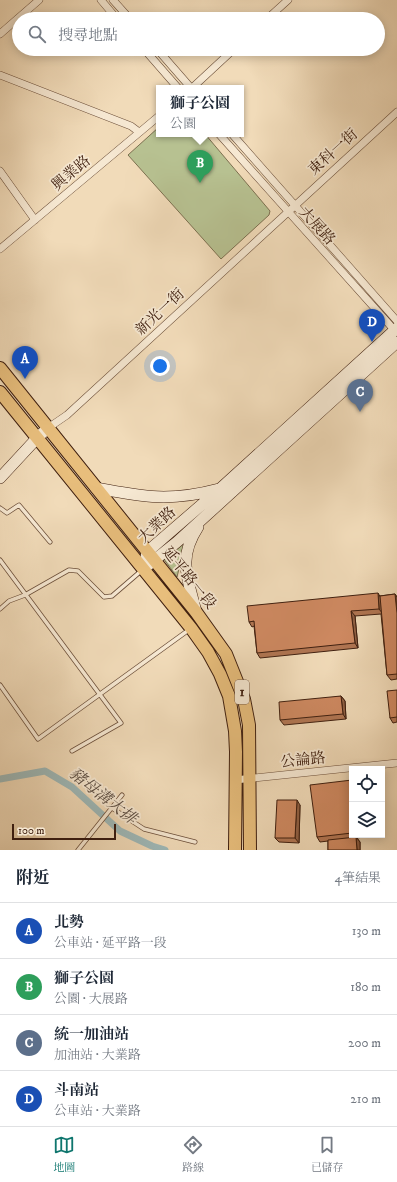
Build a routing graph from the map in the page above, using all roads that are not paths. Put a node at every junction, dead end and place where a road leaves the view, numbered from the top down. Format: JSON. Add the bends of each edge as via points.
{"nodes":[{"id":1,"x":39,"y":0,"type":"edge"},
{"id":2,"x":100,"y":0,"type":"edge"},
{"id":3,"x":113,"y":0,"type":"edge"},
{"id":4,"x":288,"y":0,"type":"edge"},
{"id":5,"x":25,"y":12,"type":"edge"},
{"id":6,"x":111,"y":12,"type":"edge"},
{"id":7,"x":124,"y":12,"type":"edge"},
{"id":8,"x":275,"y":12,"type":"edge"},
{"id":9,"x":12,"y":24,"type":"edge"},
{"id":10,"x":0,"y":34,"type":"edge"},
{"id":11,"x":150,"y":56,"type":"edge"},
{"id":12,"x":163,"y":56,"type":"edge"},
{"id":13,"x":226,"y":56,"type":"edge"},
{"id":14,"x":0,"y":75,"type":"edge"},
{"id":15,"x":175,"y":85,"type":"edge"},
{"id":16,"x":189,"y":85,"type":"edge"},
{"id":17,"x":195,"y":85,"type":"edge"},
{"id":18,"x":397,"y":112,"type":"edge"},
{"id":19,"x":156,"y":118,"type":"edge"},
{"id":20,"x":139,"y":132,"type":"junction"},
{"id":21,"x":222,"y":137,"type":"edge"},
{"id":22,"x":235,"y":137,"type":"edge"},
{"id":23,"x":0,"y":171,"type":"edge"},
{"id":24,"x":295,"y":205,"type":"junction"},
{"id":25,"x":287,"y":212,"type":"junction"},
{"id":26,"x":35,"y":220,"type":"junction"},
{"id":27,"x":0,"y":249,"type":"edge"},
{"id":28,"x":396,"y":331,"type":"edge"},
{"id":29,"x":0,"y":368,"type":"edge"},
{"id":30,"x":0,"y":392,"type":"edge"},
{"id":31,"x":48,"y":428,"type":"junction"},
{"id":32,"x":38,"y":437,"type":"junction"},
{"id":33,"x":263,"y":456,"type":"junction"},
{"id":34,"x":0,"y":478,"type":"edge"},
{"id":35,"x":96,"y":488,"type":"junction"},
{"id":36,"x":221,"y":488,"type":"junction"},
{"id":37,"x":0,"y":508,"type":"edge"},
{"id":38,"x":208,"y":513,"type":"junction"},
{"id":39,"x":50,"y":542,"type":"dead end"},
{"id":40,"x":150,"y":556,"type":"junction"},
{"id":41,"x":0,"y":560,"type":"edge"},
{"id":42,"x":144,"y":569,"type":"junction"},
{"id":43,"x":25,"y":595,"type":"junction"},
{"id":44,"x":0,"y":609,"type":"edge"},
{"id":45,"x":199,"y":616,"type":"junction"},
{"id":46,"x":191,"y":628,"type":"junction"},
{"id":47,"x":0,"y":685,"type":"edge"},
{"id":48,"x":239,"y":686,"type":"junction"},
{"id":49,"x":227,"y":690,"type":"junction"},
{"id":50,"x":99,"y":695,"type":"junction"},
{"id":51,"x":72,"y":751,"type":"dead end"},
{"id":52,"x":397,"y":763,"type":"edge"},
{"id":53,"x":249,"y":778,"type":"junction"},
{"id":54,"x":235,"y":780,"type":"junction"},
{"id":55,"x":122,"y":795,"type":"dead end"},
{"id":56,"x":112,"y":808,"type":"junction"},
{"id":57,"x":195,"y":842,"type":"dead end"},
{"id":58,"x":78,"y":850,"type":"edge"},
{"id":59,"x":235,"y":850,"type":"edge"},
{"id":60,"x":250,"y":850,"type":"edge"}],
"edges":[{"from":1,"to":5,"type":"street"},
{"from":2,"to":6,"type":"street"},
{"from":3,"to":7,"type":"street"},
{"from":4,"to":8,"type":"street"},
{"from":9,"to":10,"type":"street"},
{"from":11,"to":15,"type":"street"},
{"from":12,"to":16,"type":"street"},
{"from":13,"to":17,"type":"street"},
{"from":14,"to":20,"type":"street","via":[[131,126]]},
{"from":18,"to":24,"type":"street","name":"東科一街"},
{"from":19,"to":20,"type":"street","name":"興業路"},
{"from":20,"to":26,"type":"street","name":"興業路"},
{"from":21,"to":25,"type":"street","name":"大展路"},
{"from":22,"to":24,"type":"street","name":"大展路"},
{"from":23,"to":26,"type":"street"},
{"from":24,"to":25,"type":"street","name":"東科一街"},
{"from":24,"to":28,"type":"street","name":"大展路"},
{"from":25,"to":28,"type":"street","name":"大展路"},
{"from":25,"to":31,"type":"street","name":"新光一街","via":[[67,415]]},
{"from":26,"to":27,"type":"street","name":"興業路"},
{"from":28,"to":33,"type":"main road","name":"大業路","via":[[348,380]]},
{"from":29,"to":31,"type":"main road","name":"延平路一段","number":"1"},
{"from":30,"to":32,"type":"main road","name":"延平路一段","number":"1"},
{"from":31,"to":32,"type":"main road"},
{"from":31,"to":35,"type":"main road","name":"延平路一段","number":"1"},
{"from":32,"to":34,"type":"main road"},
{"from":32,"to":42,"type":"main road","name":"延平路一段","number":"1"},
{"from":33,"to":36,"type":"main road","name":"大業路"},
{"from":33,"to":38,"type":"main road","name":"大業路"},
{"from":35,"to":36,"type":"main road","via":[[163,498],[192,496]]},
{"from":35,"to":40,"type":"main road","name":"延平路一段","number":"1"},
{"from":36,"to":40,"type":"main road","name":"大業路"},
{"from":37,"to":39,"type":"lane","via":[[7,512],[19,505]]},
{"from":38,"to":40,"type":"main road","name":"大業路"},
{"from":38,"to":45,"type":"main road","via":[[191,538],[185,562],[187,580]]},
{"from":40,"to":42,"type":"main road","name":"大業路"},
{"from":40,"to":45,"type":"main road","name":"延平路一段","number":"1"},
{"from":41,"to":43,"type":"lane"},
{"from":42,"to":43,"type":"lane","via":[[112,596],[104,597],[78,571],[69,570]]},
{"from":42,"to":46,"type":"main road","name":"延平路一段","number":"1"},
{"from":43,"to":44,"type":"lane","via":[[9,601]]},
{"from":43,"to":50,"type":"lane"},
{"from":45,"to":46,"type":"lane"},
{"from":45,"to":48,"type":"main road","name":"延平路一段","number":"1","via":[[226,654]]},
{"from":46,"to":49,"type":"main road","name":"延平路一段","number":"1","via":[[208,652]]},
{"from":46,"to":50,"type":"lane"},
{"from":47,"to":50,"type":"lane","via":[[38,739]]},
{"from":48,"to":49,"type":"main road"},
{"from":48,"to":53,"type":"main road","name":"延平路一段","number":"1","via":[[249,725]]},
{"from":49,"to":54,"type":"main road","name":"延平路一段","number":"1","via":[[235,731]]},
{"from":50,"to":51,"type":"lane","via":[[121,723]]},
{"from":52,"to":53,"type":"street","name":"公論路"},
{"from":53,"to":54,"type":"street","name":"公論路"},
{"from":53,"to":60,"type":"main road","name":"延平路一段","number":"1"},
{"from":54,"to":59,"type":"main road","name":"延平路一段","number":"1"},
{"from":55,"to":56,"type":"lane"},
{"from":56,"to":57,"type":"lane","via":[[144,829]]},
{"from":56,"to":58,"type":"lane"}]}
